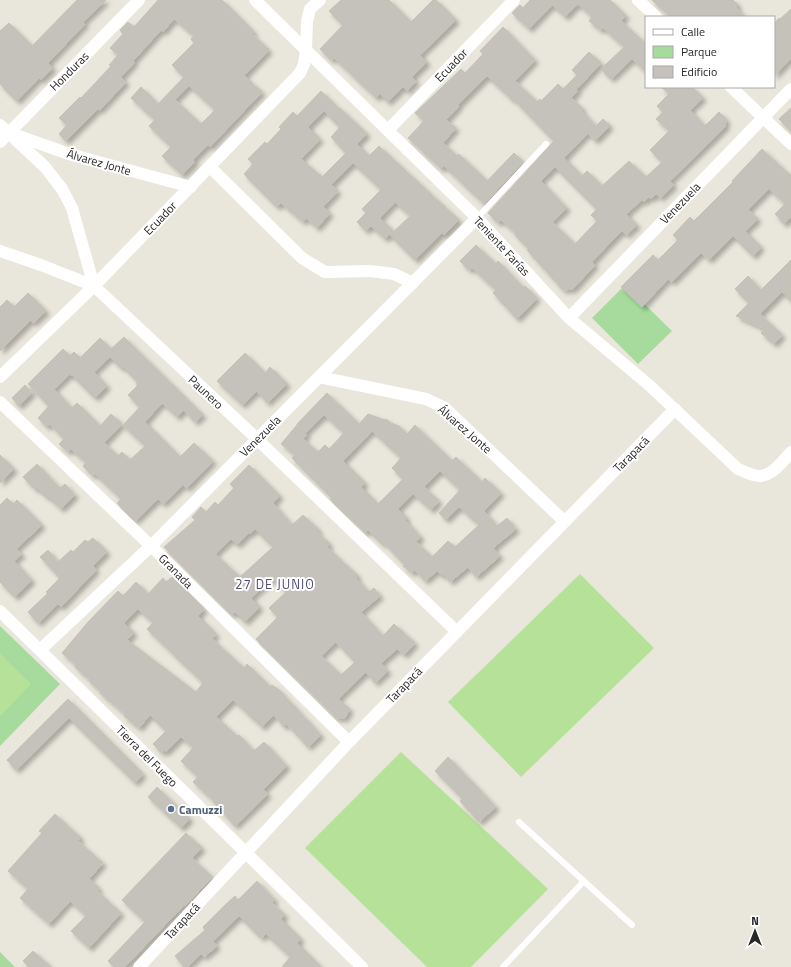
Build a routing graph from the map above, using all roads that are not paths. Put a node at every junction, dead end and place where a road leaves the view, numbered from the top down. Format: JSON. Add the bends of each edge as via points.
{"nodes":[{"id":1,"x":139,"y":0,"type":"edge"},
{"id":2,"x":255,"y":0,"type":"edge"},
{"id":3,"x":320,"y":0,"type":"edge"},
{"id":4,"x":514,"y":0,"type":"edge"},
{"id":5,"x":638,"y":0,"type":"edge"},
{"id":6,"x":655,"y":16,"type":"edge"},
{"id":7,"x":306,"y":50,"type":"junction"},
{"id":8,"x":732,"y":88,"type":"edge"},
{"id":9,"x":791,"y":89,"type":"edge"},
{"id":10,"x":763,"y":117,"type":"junction"},
{"id":11,"x":4,"y":129,"type":"edge"},
{"id":12,"x":388,"y":130,"type":"junction"},
{"id":13,"x":0,"y":142,"type":"edge"},
{"id":14,"x":546,"y":144,"type":"dead end"},
{"id":15,"x":791,"y":144,"type":"edge"},
{"id":16,"x":210,"y":167,"type":"junction"},
{"id":17,"x":191,"y":187,"type":"junction"},
{"id":18,"x":477,"y":218,"type":"junction"},
{"id":19,"x":0,"y":251,"type":"edge"},
{"id":20,"x":413,"y":282,"type":"junction"},
{"id":21,"x":94,"y":286,"type":"junction"},
{"id":22,"x":569,"y":318,"type":"junction"},
{"id":23,"x":0,"y":377,"type":"edge"},
{"id":24,"x":319,"y":377,"type":"junction"},
{"id":25,"x":0,"y":402,"type":"edge"},
{"id":26,"x":675,"y":409,"type":"junction"},
{"id":27,"x":257,"y":439,"type":"junction"},
{"id":28,"x":791,"y":452,"type":"edge"},
{"id":29,"x":564,"y":521,"type":"junction"},
{"id":30,"x":151,"y":546,"type":"junction"},
{"id":31,"x":0,"y":611,"type":"edge"},
{"id":32,"x":457,"y":632,"type":"junction"},
{"id":33,"x":40,"y":650,"type":"junction"},
{"id":34,"x":349,"y":742,"type":"junction"},
{"id":35,"x":519,"y":822,"type":"dead end"},
{"id":36,"x":245,"y":854,"type":"junction"},
{"id":37,"x":584,"y":881,"type":"junction"},
{"id":38,"x":632,"y":925,"type":"dead end"},
{"id":39,"x":139,"y":967,"type":"edge"},
{"id":40,"x":362,"y":967,"type":"edge"},
{"id":41,"x":503,"y":967,"type":"edge"}],
"edges":[{"from":1,"to":11,"type":"street","name":"Honduras"},
{"from":2,"to":7,"type":"street","name":"Teniente Farías"},
{"from":3,"to":7,"type":"street","name":"Ecuador","via":[[310,9],[306,21]]},
{"from":4,"to":12,"type":"street","name":"Ecuador"},
{"from":5,"to":6,"type":"street"},
{"from":7,"to":12,"type":"street","name":"Teniente Farías"},
{"from":7,"to":16,"type":"street","name":"Ecuador","via":[[300,73]]},
{"from":8,"to":10,"type":"street"},
{"from":9,"to":10,"type":"street","name":"Venezuela"},
{"from":10,"to":15,"type":"street"},
{"from":10,"to":22,"type":"street","name":"Venezuela"},
{"from":11,"to":13,"type":"street","name":"Honduras"},
{"from":11,"to":17,"type":"street","name":"Álvarez Jonte","via":[[69,154]]},
{"from":11,"to":21,"type":"street","via":[[45,167],[62,189],[72,208]]},
{"from":12,"to":18,"type":"street","name":"Teniente Farías"},
{"from":14,"to":18,"type":"lane"},
{"from":16,"to":17,"type":"street","name":"Ecuador"},
{"from":16,"to":20,"type":"street","via":[[302,258],[314,266],[325,272],[370,271],[394,274]]},
{"from":17,"to":21,"type":"street","name":"Ecuador"},
{"from":18,"to":20,"type":"street","name":"Venezuela"},
{"from":18,"to":22,"type":"street","name":"Teniente Farías"},
{"from":19,"to":21,"type":"street"},
{"from":20,"to":24,"type":"street","name":"Venezuela"},
{"from":21,"to":23,"type":"street","name":"Ecuador"},
{"from":21,"to":27,"type":"street","name":"Paunero"},
{"from":22,"to":26,"type":"street","name":"Teniente Farías"},
{"from":24,"to":27,"type":"street","name":"Venezuela"},
{"from":24,"to":29,"type":"street","name":"Álvarez Jonte","via":[[426,399],[445,408]]},
{"from":25,"to":30,"type":"street","name":"Granada"},
{"from":26,"to":28,"type":"street","name":"Teniente Farías","via":[[738,469],[761,476],[773,470]]},
{"from":26,"to":29,"type":"street","name":"Tarapacá"},
{"from":27,"to":30,"type":"street","name":"Venezuela"},
{"from":27,"to":32,"type":"street","name":"Paunero"},
{"from":29,"to":32,"type":"street","name":"Tarapacá"},
{"from":30,"to":33,"type":"street","name":"Venezuela"},
{"from":30,"to":34,"type":"street","name":"Granada"},
{"from":31,"to":33,"type":"street","name":"Tierra del Fuego"},
{"from":32,"to":34,"type":"street","name":"Tarapacá"},
{"from":33,"to":36,"type":"street","name":"Tierra del Fuego"},
{"from":34,"to":36,"type":"street","name":"Tarapacá"},
{"from":35,"to":37,"type":"lane"},
{"from":36,"to":39,"type":"street","name":"Tarapacá"},
{"from":36,"to":40,"type":"street","name":"Tierra del Fuego"},
{"from":37,"to":38,"type":"lane"},
{"from":37,"to":41,"type":"lane"}]}
